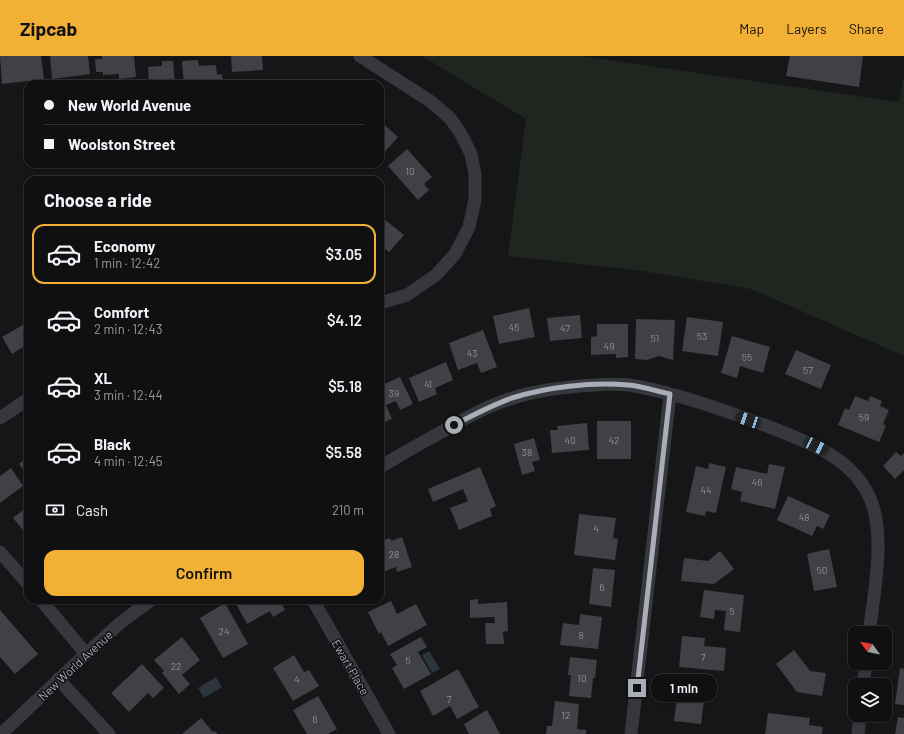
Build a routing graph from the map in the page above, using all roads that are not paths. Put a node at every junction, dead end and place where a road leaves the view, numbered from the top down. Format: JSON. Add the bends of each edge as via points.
{"nodes":[{"id":1,"x":360,"y":56,"type":"edge"},
{"id":2,"x":384,"y":302,"type":"edge"},
{"id":3,"x":670,"y":394,"type":"junction"},
{"id":4,"x":24,"y":402,"type":"edge"},
{"id":5,"x":0,"y":418,"type":"edge"},
{"id":6,"x":384,"y":465,"type":"edge"},
{"id":7,"x":0,"y":552,"type":"edge"},
{"id":8,"x":24,"y":579,"type":"edge"},
{"id":9,"x":45,"y":604,"type":"edge"},
{"id":10,"x":146,"y":604,"type":"edge"},
{"id":11,"x":315,"y":604,"type":"edge"},
{"id":12,"x":870,"y":626,"type":"edge"},
{"id":13,"x":86,"y":654,"type":"junction"},
{"id":14,"x":58,"y":680,"type":"junction"},
{"id":15,"x":859,"y":722,"type":"edge"},
{"id":16,"x":1,"y":734,"type":"edge"},
{"id":17,"x":109,"y":734,"type":"edge"},
{"id":18,"x":389,"y":734,"type":"edge"},
{"id":19,"x":631,"y":734,"type":"edge"},
{"id":20,"x":858,"y":734,"type":"edge"}],
"edges":[{"from":1,"to":2,"type":"street","via":[[430,101],[450,118],[470,154],[475,174],[475,200],[469,228],[455,254],[436,275],[407,295]]},
{"from":3,"to":6,"type":"street","via":[[628,385],[589,385],[553,388],[512,398],[479,411]]},
{"from":3,"to":12,"type":"street","via":[[805,441],[828,452],[860,481],[870,499],[877,522],[876,583]]},
{"from":3,"to":19,"type":"street"},
{"from":4,"to":5,"type":"street"},
{"from":7,"to":8,"type":"street"},
{"from":9,"to":13,"type":"street"},
{"from":10,"to":13,"type":"street","name":"New World Avenue"},
{"from":11,"to":18,"type":"street","name":"Ewart Place"},
{"from":13,"to":14,"type":"street","name":"New World Avenue"},
{"from":14,"to":16,"type":"street","name":"New World Avenue"},
{"from":14,"to":17,"type":"street"},
{"from":15,"to":20,"type":"street"}]}
